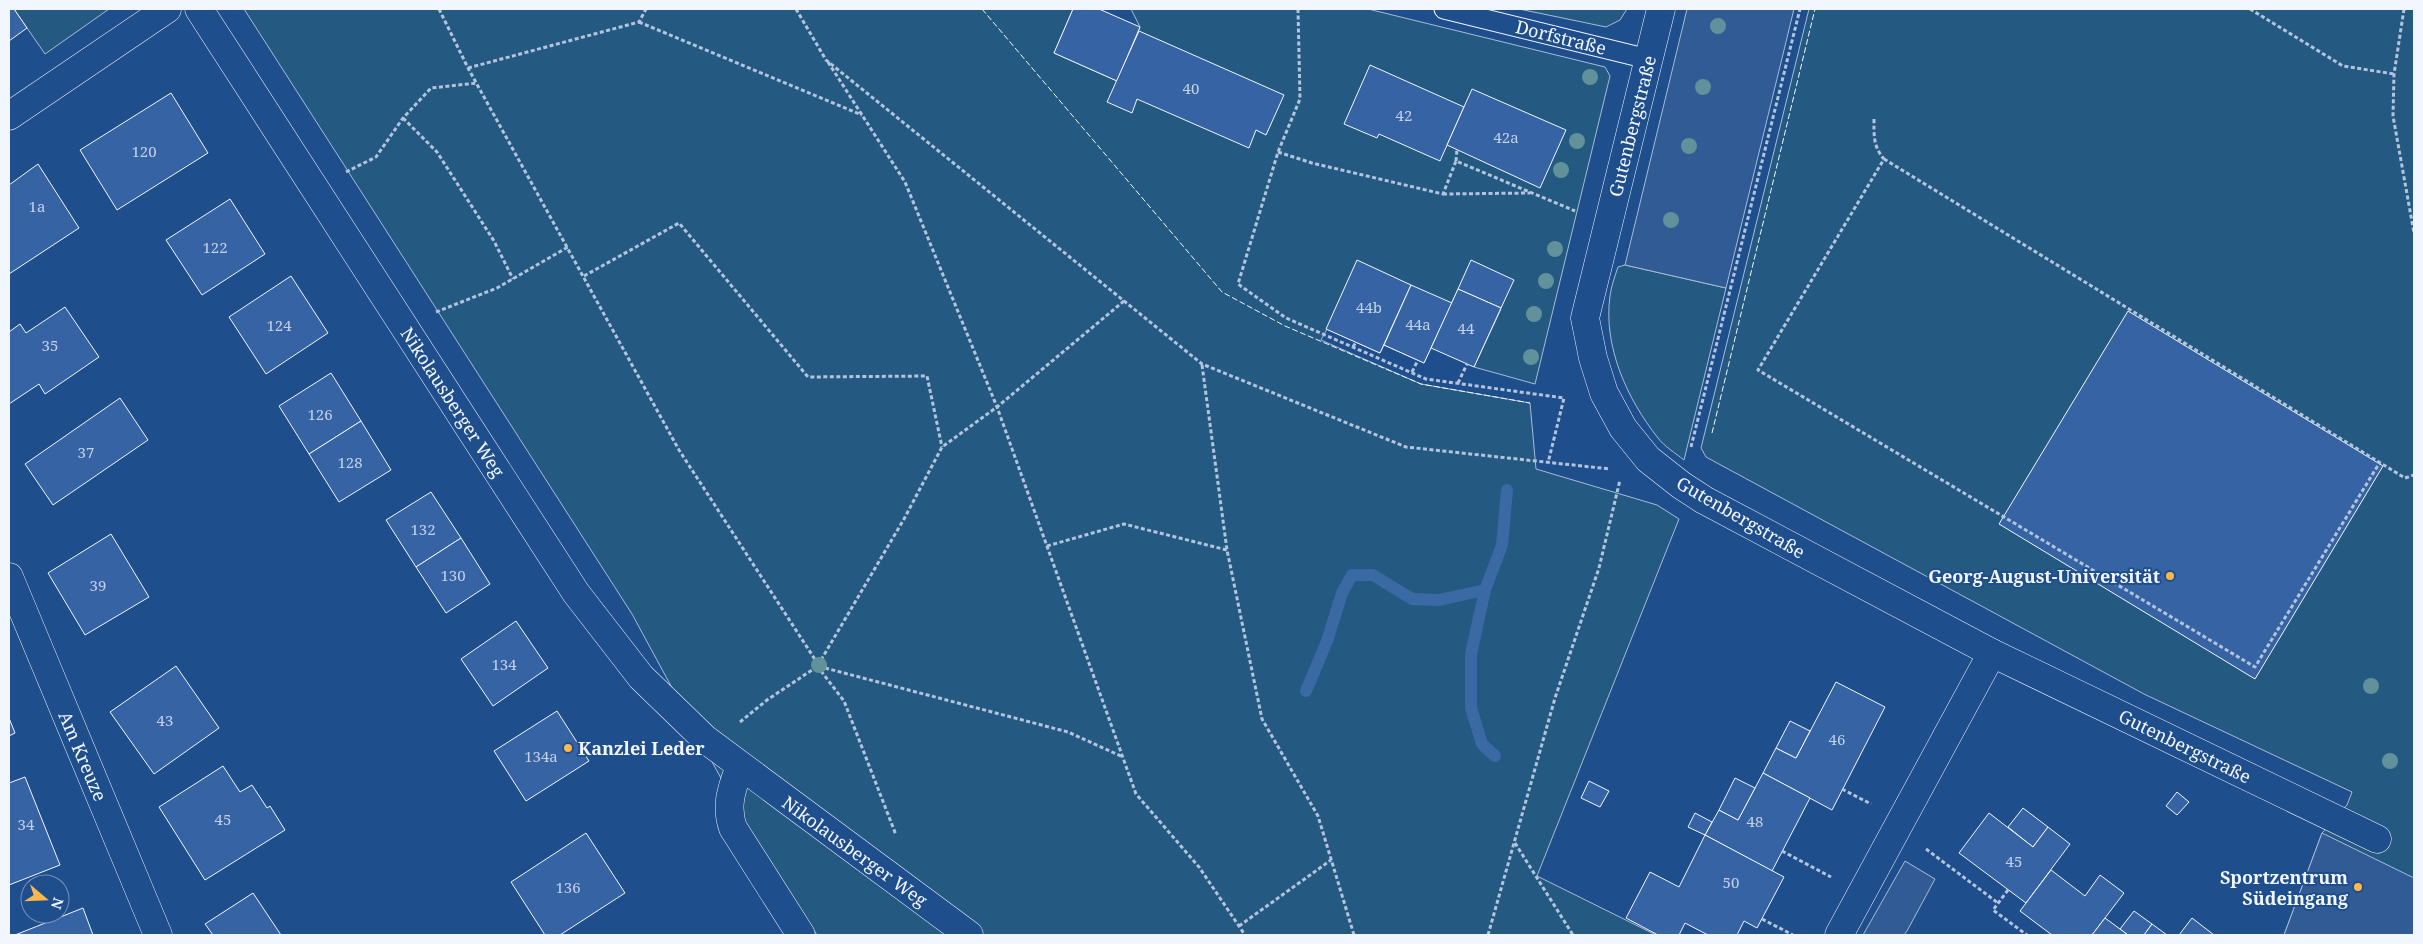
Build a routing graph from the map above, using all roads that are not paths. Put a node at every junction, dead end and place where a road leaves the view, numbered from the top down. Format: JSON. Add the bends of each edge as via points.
{"nodes":[{"id":1,"x":166,"y":9,"type":"edge"},
{"id":2,"x":199,"y":9,"type":"edge"},
{"id":3,"x":1444,"y":9,"type":"edge"},
{"id":4,"x":1661,"y":9,"type":"edge"},
{"id":5,"x":1648,"y":59,"type":"junction"},
{"id":6,"x":9,"y":116,"type":"edge"},
{"id":7,"x":9,"y":577,"type":"edge"},
{"id":8,"x":1992,"y":653,"type":"junction"},
{"id":9,"x":740,"y":766,"type":"junction"},
{"id":10,"x":2377,"y":839,"type":"dead end"},
{"id":11,"x":158,"y":935,"type":"edge"},
{"id":12,"x":801,"y":935,"type":"edge"},
{"id":13,"x":969,"y":935,"type":"edge"},
{"id":14,"x":1840,"y":935,"type":"edge"}],
"edges":[{"from":1,"to":6,"type":"street"},
{"from":2,"to":9,"type":"street","name":"Nikolausberger Weg","via":[[576,593],[641,677]]},
{"from":3,"to":5,"type":"lane","name":"Dorfstraße"},
{"from":4,"to":5,"type":"street","name":"Gutenbergstraße"},
{"from":5,"to":8,"type":"street","name":"Gutenbergstraße","via":[[1585,318],[1592,358],[1604,393],[1623,428],[1648,459],[1681,485]]},
{"from":7,"to":11,"type":"street","name":"Am Kreuze"},
{"from":8,"to":10,"type":"street","name":"Gutenbergstraße"},
{"from":8,"to":14,"type":"street"},
{"from":9,"to":12,"type":"street","via":[[730,794],[728,814],[733,828]]},
{"from":9,"to":13,"type":"street","name":"Nikolausberger Weg"}]}
